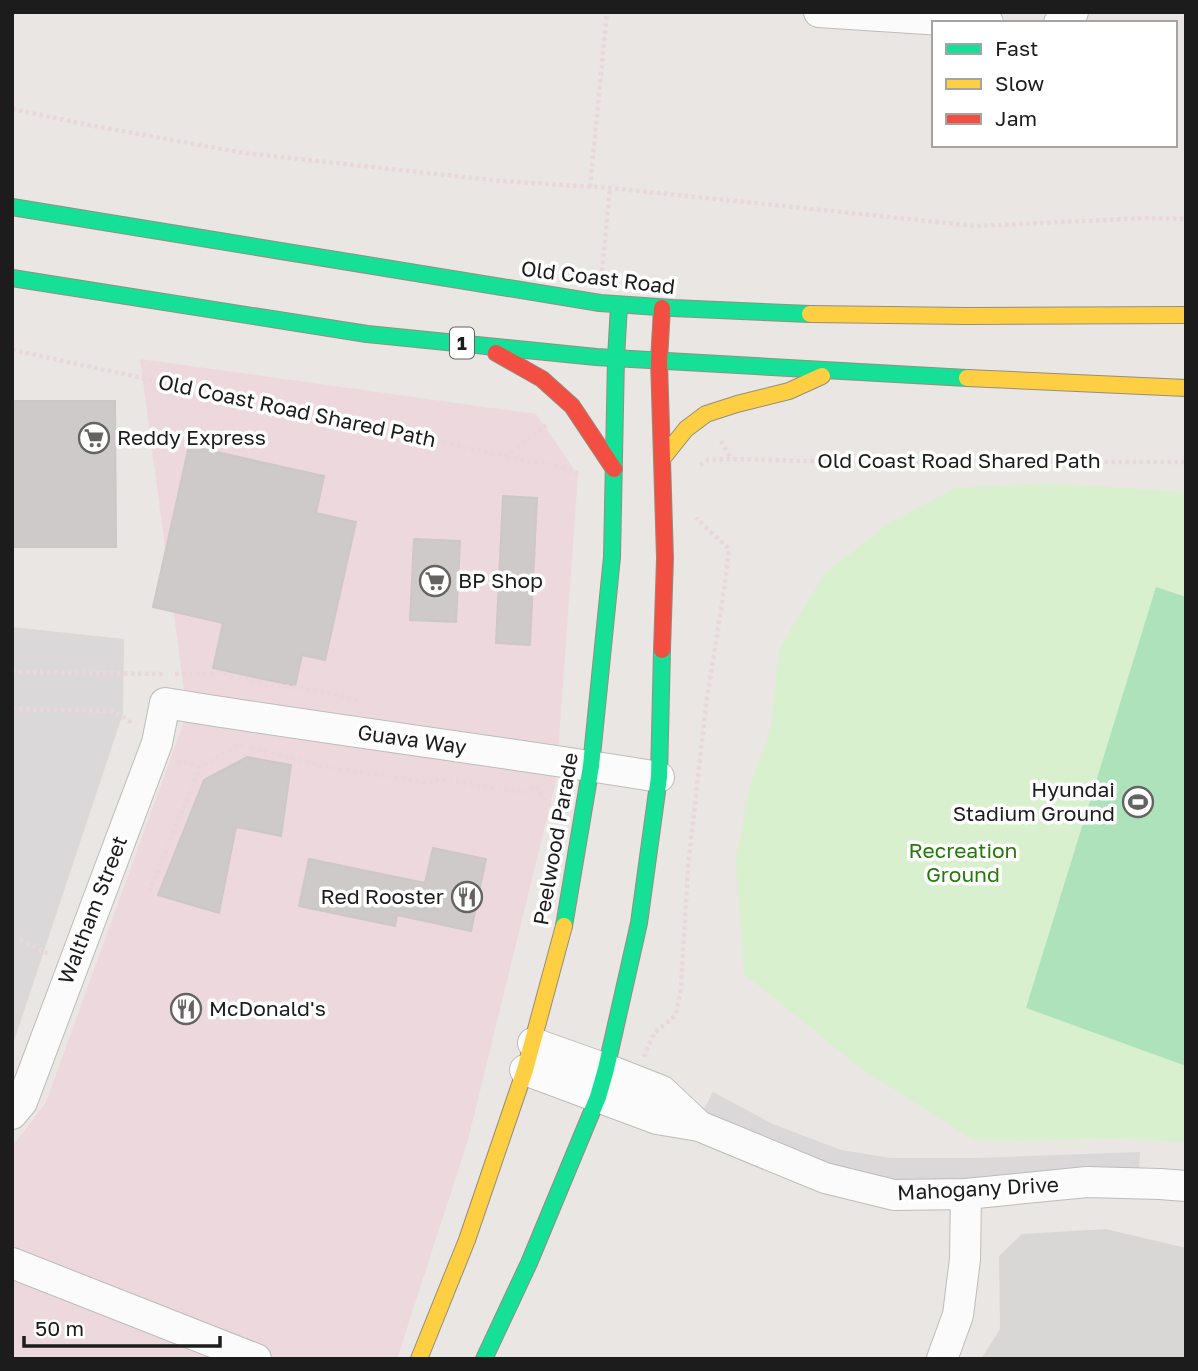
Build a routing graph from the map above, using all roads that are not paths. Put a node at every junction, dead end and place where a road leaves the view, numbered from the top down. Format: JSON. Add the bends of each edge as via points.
{"nodes":[{"id":1,"x":819,"y":12,"type":"edge"},
{"id":2,"x":957,"y":21,"type":"edge"},
{"id":3,"x":12,"y":207,"type":"edge"},
{"id":4,"x":12,"y":278,"type":"edge"},
{"id":5,"x":619,"y":305,"type":"junction"},
{"id":6,"x":662,"y":309,"type":"junction"},
{"id":7,"x":1186,"y":315,"type":"edge"},
{"id":8,"x":483,"y":345,"type":"junction"},
{"id":9,"x":616,"y":358,"type":"junction"},
{"id":10,"x":659,"y":361,"type":"junction"},
{"id":11,"x":833,"y":371,"type":"junction"},
{"id":12,"x":1186,"y":388,"type":"edge"},
{"id":13,"x":662,"y":459,"type":"junction"},
{"id":14,"x":614,"y":469,"type":"junction"},
{"id":15,"x":165,"y":703,"type":"joint"},
{"id":16,"x":591,"y":765,"type":"junction"},
{"id":17,"x":659,"y":777,"type":"junction"},
{"id":18,"x":529,"y":1057,"type":"junction"},
{"id":19,"x":606,"y":1069,"type":"junction"},
{"id":20,"x":597,"y":1097,"type":"junction"},
{"id":21,"x":12,"y":1114,"type":"edge"},
{"id":22,"x":699,"y":1126,"type":"junction"},
{"id":23,"x":1186,"y":1186,"type":"edge"},
{"id":24,"x":966,"y":1194,"type":"junction"},
{"id":25,"x":18,"y":1261,"type":"edge"},
{"id":26,"x":256,"y":1359,"type":"edge"},
{"id":27,"x":419,"y":1359,"type":"edge"},
{"id":28,"x":484,"y":1359,"type":"edge"},
{"id":29,"x":943,"y":1359,"type":"edge"}],
"edges":[{"from":1,"to":2,"type":"street"},
{"from":3,"to":5,"type":"main road","name":"Old Coast Road"},
{"from":4,"to":8,"type":"main road","number":"1","via":[[367,334]]},
{"from":5,"to":6,"type":"main road","name":"Old Coast Road"},
{"from":5,"to":9,"type":"main road","name":"Peelwood Parade"},
{"from":6,"to":7,"type":"main road","name":"Old Coast Road"},
{"from":6,"to":10,"type":"main road"},
{"from":8,"to":9,"type":"main road","number":"1"},
{"from":8,"to":14,"type":"main road","via":[[542,379],[572,406]]},
{"from":9,"to":10,"type":"main road","number":"1"},
{"from":9,"to":14,"type":"main road","name":"Peelwood Parade"},
{"from":10,"to":11,"type":"main road","number":"1"},
{"from":10,"to":13,"type":"main road"},
{"from":11,"to":12,"type":"main road","number":"1"},
{"from":11,"to":13,"type":"main road","via":[[789,391],[706,414],[686,429]]},
{"from":13,"to":17,"type":"main road","via":[[665,558]]},
{"from":14,"to":16,"type":"main road","name":"Peelwood Parade","via":[[612,557]]},
{"from":15,"to":16,"type":"street","name":"Guava Way"},
{"from":15,"to":21,"type":"street","name":"Waltham Street","via":[[156,743],[22,1102]]},
{"from":16,"to":17,"type":"street","name":"Guava Way"},
{"from":16,"to":18,"type":"main road","name":"Peelwood Parade","via":[[566,917]]},
{"from":17,"to":19,"type":"main road","via":[[639,923]]},
{"from":18,"to":19,"type":"street","name":"Mahogany Drive"},
{"from":18,"to":20,"type":"street","name":"Mahogany Drive"},
{"from":18,"to":27,"type":"main road","name":"Peelwood Parade","via":[[467,1240]]},
{"from":19,"to":20,"type":"main road"},
{"from":19,"to":22,"type":"street","name":"Mahogany Drive","via":[[662,1091]]},
{"from":20,"to":22,"type":"street","name":"Mahogany Drive","via":[[657,1119]]},
{"from":20,"to":28,"type":"main road"},
{"from":22,"to":24,"type":"street","name":"Mahogany Drive","via":[[825,1178],[894,1195]]},
{"from":23,"to":24,"type":"street","name":"Mahogany Drive","via":[[1087,1182]]},
{"from":24,"to":29,"type":"street","via":[[958,1315]]},
{"from":25,"to":26,"type":"street"}]}
